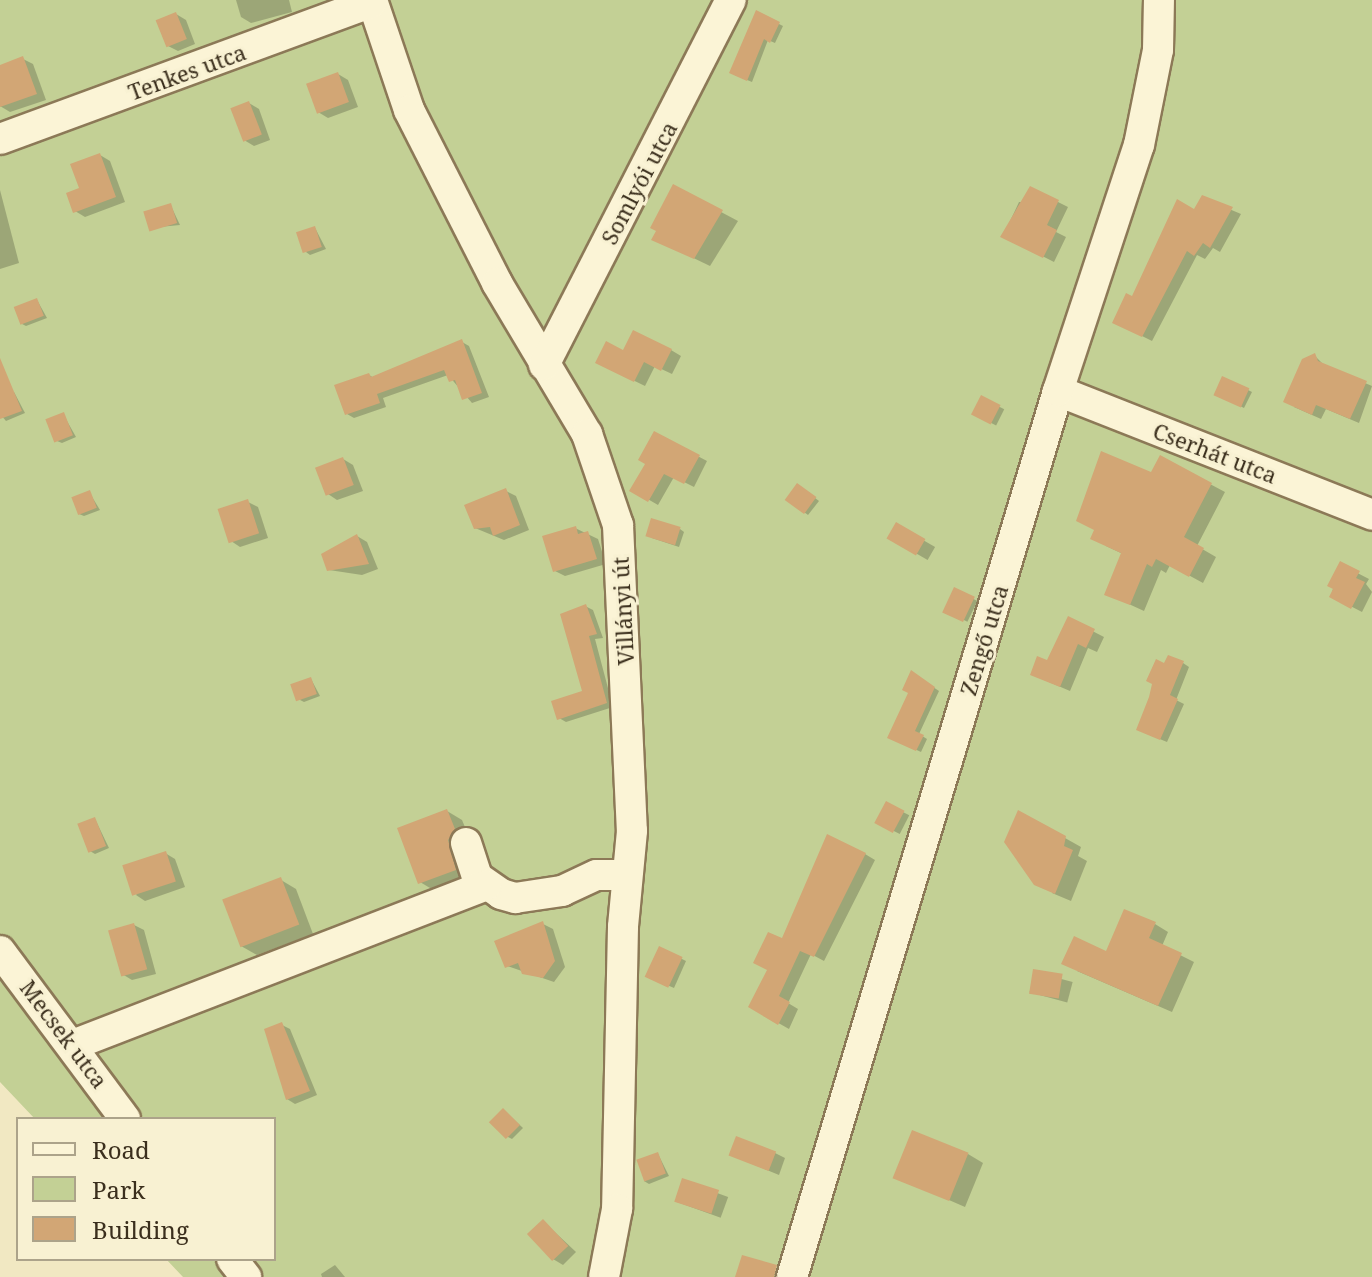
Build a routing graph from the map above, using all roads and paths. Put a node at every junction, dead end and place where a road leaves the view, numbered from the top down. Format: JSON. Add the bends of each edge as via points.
{"nodes":[{"id":1,"x":731,"y":0,"type":"edge"},
{"id":2,"x":1159,"y":0,"type":"edge"},
{"id":3,"x":372,"y":1,"type":"edge"},
{"id":4,"x":0,"y":139,"type":"edge"},
{"id":5,"x":544,"y":365,"type":"junction"},
{"id":6,"x":1058,"y":391,"type":"junction"},
{"id":7,"x":1372,"y":515,"type":"edge"},
{"id":8,"x":466,"y":843,"type":"dead end"},
{"id":9,"x":626,"y":875,"type":"junction"},
{"id":10,"x":486,"y":885,"type":"junction"},
{"id":11,"x":0,"y":951,"type":"edge"},
{"id":12,"x":75,"y":1044,"type":"junction"},
{"id":13,"x":124,"y":1117,"type":"edge"},
{"id":14,"x":234,"y":1261,"type":"edge"},
{"id":15,"x":246,"y":1277,"type":"edge"},
{"id":16,"x":604,"y":1277,"type":"edge"},
{"id":17,"x":792,"y":1277,"type":"edge"}],
"edges":[{"from":1,"to":5,"type":"street","name":"Somlyói utca"},
{"from":2,"to":6,"type":"street","name":"Zengő utca","via":[[1150,104]]},
{"from":3,"to":4,"type":"street","name":"Tenkes utca"},
{"from":3,"to":5,"type":"street","name":"Villányi út","via":[[409,110]]},
{"from":5,"to":9,"type":"street","name":"Villányi út","via":[[587,434],[618,525],[632,831]]},
{"from":6,"to":7,"type":"street","name":"Cserhát utca"},
{"from":6,"to":17,"type":"street","name":"Zengő utca"},
{"from":8,"to":10,"type":"street","via":[[477,877]]},
{"from":9,"to":10,"type":"street","via":[[597,875],[534,897],[515,898]]},
{"from":9,"to":16,"type":"street","name":"Villányi út","via":[[617,1209]]},
{"from":10,"to":12,"type":"street"},
{"from":11,"to":12,"type":"street","name":"Mecsek utca"},
{"from":12,"to":13,"type":"street","name":"Mecsek utca"},
{"from":14,"to":15,"type":"street"}]}
